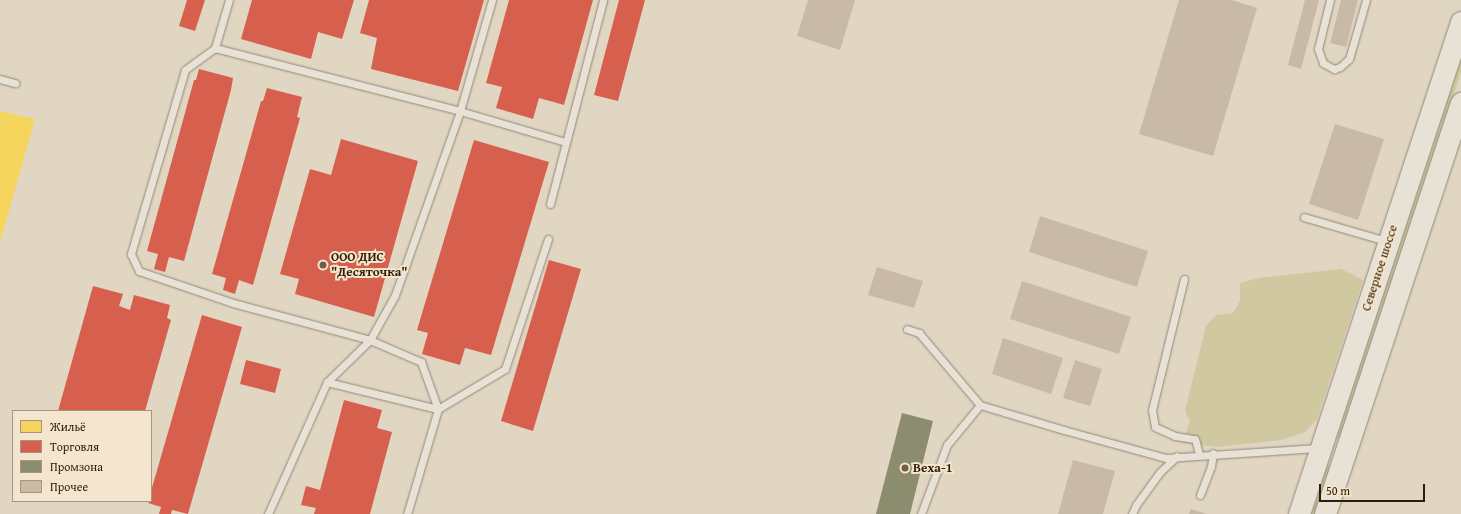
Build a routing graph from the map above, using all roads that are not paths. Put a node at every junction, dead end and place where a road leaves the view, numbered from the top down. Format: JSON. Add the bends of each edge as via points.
{"nodes":[{"id":1,"x":229,"y":0,"type":"edge"},
{"id":2,"x":492,"y":0,"type":"edge"},
{"id":3,"x":603,"y":0,"type":"edge"},
{"id":4,"x":1330,"y":0,"type":"edge"},
{"id":5,"x":1366,"y":0,"type":"edge"},
{"id":6,"x":1461,"y":22,"type":"edge"},
{"id":7,"x":215,"y":48,"type":"junction"},
{"id":8,"x":0,"y":79,"type":"edge"},
{"id":9,"x":15,"y":83,"type":"dead end"},
{"id":10,"x":1461,"y":103,"type":"edge"},
{"id":11,"x":460,"y":111,"type":"junction"},
{"id":12,"x":565,"y":142,"type":"junction"},
{"id":13,"x":550,"y":204,"type":"dead end"},
{"id":14,"x":1304,"y":217,"type":"dead end"},
{"id":15,"x":548,"y":239,"type":"dead end"},
{"id":16,"x":1389,"y":241,"type":"junction"},
{"id":17,"x":1184,"y":279,"type":"dead end"},
{"id":18,"x":907,"y":329,"type":"dead end"},
{"id":19,"x":370,"y":340,"type":"junction"},
{"id":20,"x":327,"y":382,"type":"junction"},
{"id":21,"x":980,"y":405,"type":"junction"},
{"id":22,"x":438,"y":409,"type":"junction"},
{"id":23,"x":1321,"y":448,"type":"junction"},
{"id":24,"x":1212,"y":453,"type":"junction"},
{"id":25,"x":1199,"y":454,"type":"junction"},
{"id":26,"x":1177,"y":456,"type":"junction"},
{"id":27,"x":1344,"y":456,"type":"junction"},
{"id":28,"x":1200,"y":496,"type":"dead end"},
{"id":29,"x":268,"y":514,"type":"edge"},
{"id":30,"x":407,"y":514,"type":"edge"},
{"id":31,"x":921,"y":514,"type":"edge"},
{"id":32,"x":1132,"y":514,"type":"edge"},
{"id":33,"x":1299,"y":514,"type":"edge"},
{"id":34,"x":1325,"y":514,"type":"edge"}],
"edges":[{"from":1,"to":7,"type":"lane"},
{"from":2,"to":11,"type":"lane"},
{"from":3,"to":12,"type":"lane"},
{"from":4,"to":5,"type":"lane","via":[[1318,49],[1323,63],[1334,69],[1349,59]]},
{"from":6,"to":16,"type":"main road","name":"Северное шоссе"},
{"from":7,"to":11,"type":"lane"},
{"from":7,"to":19,"type":"lane","via":[[186,70],[130,254],[138,271],[233,303]]},
{"from":8,"to":9,"type":"lane"},
{"from":10,"to":27,"type":"main road","name":"Северное шоссе"},
{"from":11,"to":12,"type":"lane"},
{"from":11,"to":19,"type":"lane","via":[[395,294]]},
{"from":12,"to":13,"type":"lane"},
{"from":14,"to":16,"type":"lane"},
{"from":15,"to":22,"type":"lane","via":[[505,369]]},
{"from":16,"to":23,"type":"main road","name":"Северное шоссе"},
{"from":17,"to":25,"type":"lane","via":[[1152,410],[1155,427],[1175,436],[1195,439]]},
{"from":18,"to":21,"type":"lane","via":[[919,333]]},
{"from":19,"to":20,"type":"lane"},
{"from":19,"to":22,"type":"lane","via":[[421,362]]},
{"from":20,"to":22,"type":"lane"},
{"from":20,"to":29,"type":"lane"},
{"from":21,"to":26,"type":"lane","via":[[1166,458]]},
{"from":21,"to":31,"type":"lane","via":[[947,445]]},
{"from":22,"to":30,"type":"lane"},
{"from":23,"to":24,"type":"lane"},
{"from":23,"to":27,"type":"main road"},
{"from":23,"to":33,"type":"main road","name":"Северное шоссе"},
{"from":24,"to":25,"type":"lane"},
{"from":24,"to":28,"type":"lane","via":[[1211,467]]},
{"from":25,"to":26,"type":"lane"},
{"from":26,"to":32,"type":"lane","via":[[1160,472]]},
{"from":27,"to":34,"type":"main road","name":"Северное шоссе"}]}
